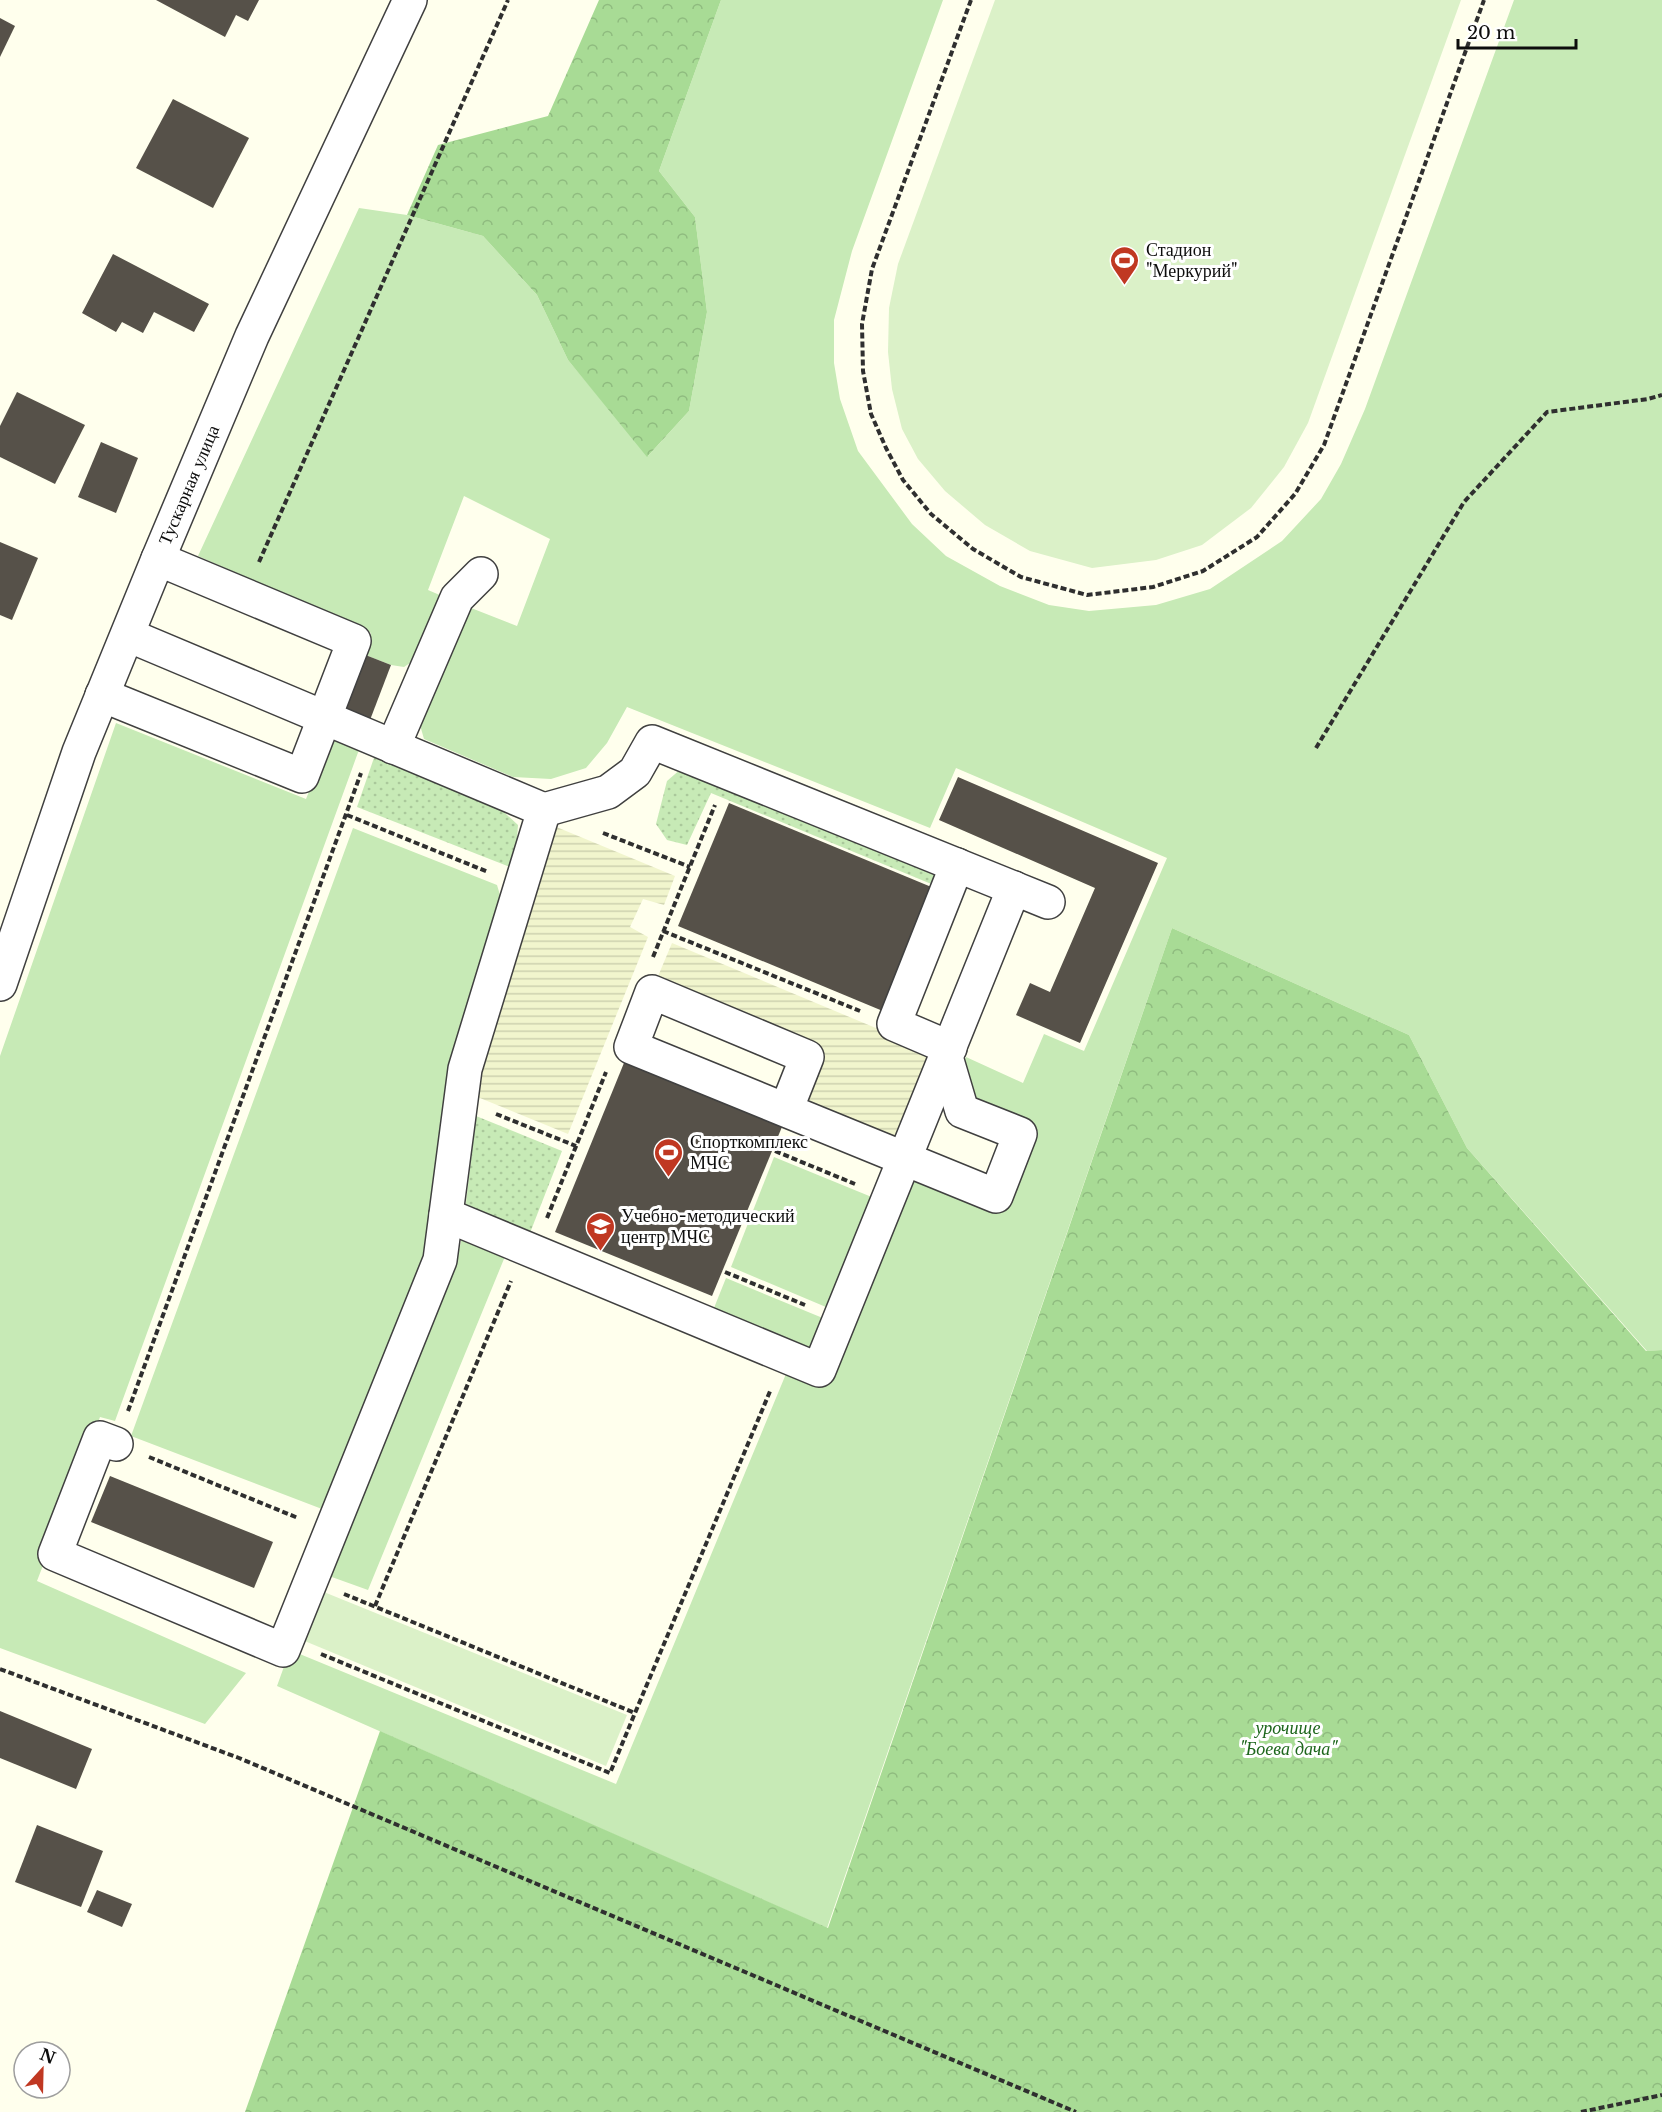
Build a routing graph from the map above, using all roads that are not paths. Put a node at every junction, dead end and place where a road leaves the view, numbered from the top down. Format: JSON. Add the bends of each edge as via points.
{"nodes":[{"id":1,"x":410,"y":0,"type":"edge"},
{"id":2,"x":158,"y":559,"type":"junction"},
{"id":3,"x":481,"y":574,"type":"dead end"},
{"id":4,"x":128,"y":635,"type":"junction"},
{"id":5,"x":102,"y":695,"type":"junction"},
{"id":6,"x":325,"y":718,"type":"junction"},
{"id":7,"x":383,"y":742,"type":"junction"},
{"id":8,"x":544,"y":810,"type":"junction"},
{"id":9,"x":957,"y":865,"type":"junction"},
{"id":10,"x":1014,"y":888,"type":"junction"},
{"id":11,"x":1048,"y":902,"type":"dead end"},
{"id":12,"x":0,"y":984,"type":"edge"},
{"id":13,"x":948,"y":1052,"type":"junction"},
{"id":14,"x":786,"y":1110,"type":"junction"},
{"id":15,"x":905,"y":1159,"type":"junction"},
{"id":16,"x":446,"y":1215,"type":"junction"},
{"id":17,"x":116,"y":1444,"type":"road end"}],
"edges":[{"from":1,"to":2,"type":"street","name":"Тускарная улица","via":[[252,336]]},
{"from":2,"to":4,"type":"street","name":"Тускарная улица"},
{"from":2,"to":6,"type":"street","via":[[354,641]]},
{"from":3,"to":7,"type":"street","via":[[458,598]]},
{"from":4,"to":5,"type":"street","name":"Тускарная улица"},
{"from":4,"to":6,"type":"street"},
{"from":5,"to":6,"type":"street","via":[[302,776]]},
{"from":5,"to":12,"type":"street","name":"Тускарная улица"},
{"from":6,"to":7,"type":"street"},
{"from":7,"to":8,"type":"street"},
{"from":8,"to":9,"type":"street","via":[[608,792],[634,772],[652,742]]},
{"from":8,"to":16,"type":"street","via":[[465,1069]]},
{"from":9,"to":10,"type":"street"},
{"from":9,"to":13,"type":"street","via":[[894,1024]]},
{"from":10,"to":11,"type":"street"},
{"from":10,"to":13,"type":"street"},
{"from":13,"to":15,"type":"street"},
{"from":13,"to":15,"type":"street","via":[[962,1111],[1020,1134],[996,1196]]},
{"from":14,"to":14,"type":"street","via":[[807,1057],[652,992],[631,1047]]},
{"from":14,"to":15,"type":"street"},
{"from":15,"to":16,"type":"street","via":[[819,1370]]},
{"from":16,"to":17,"type":"street","via":[[440,1260],[283,1650],[55,1554],[100,1438]]}]}
